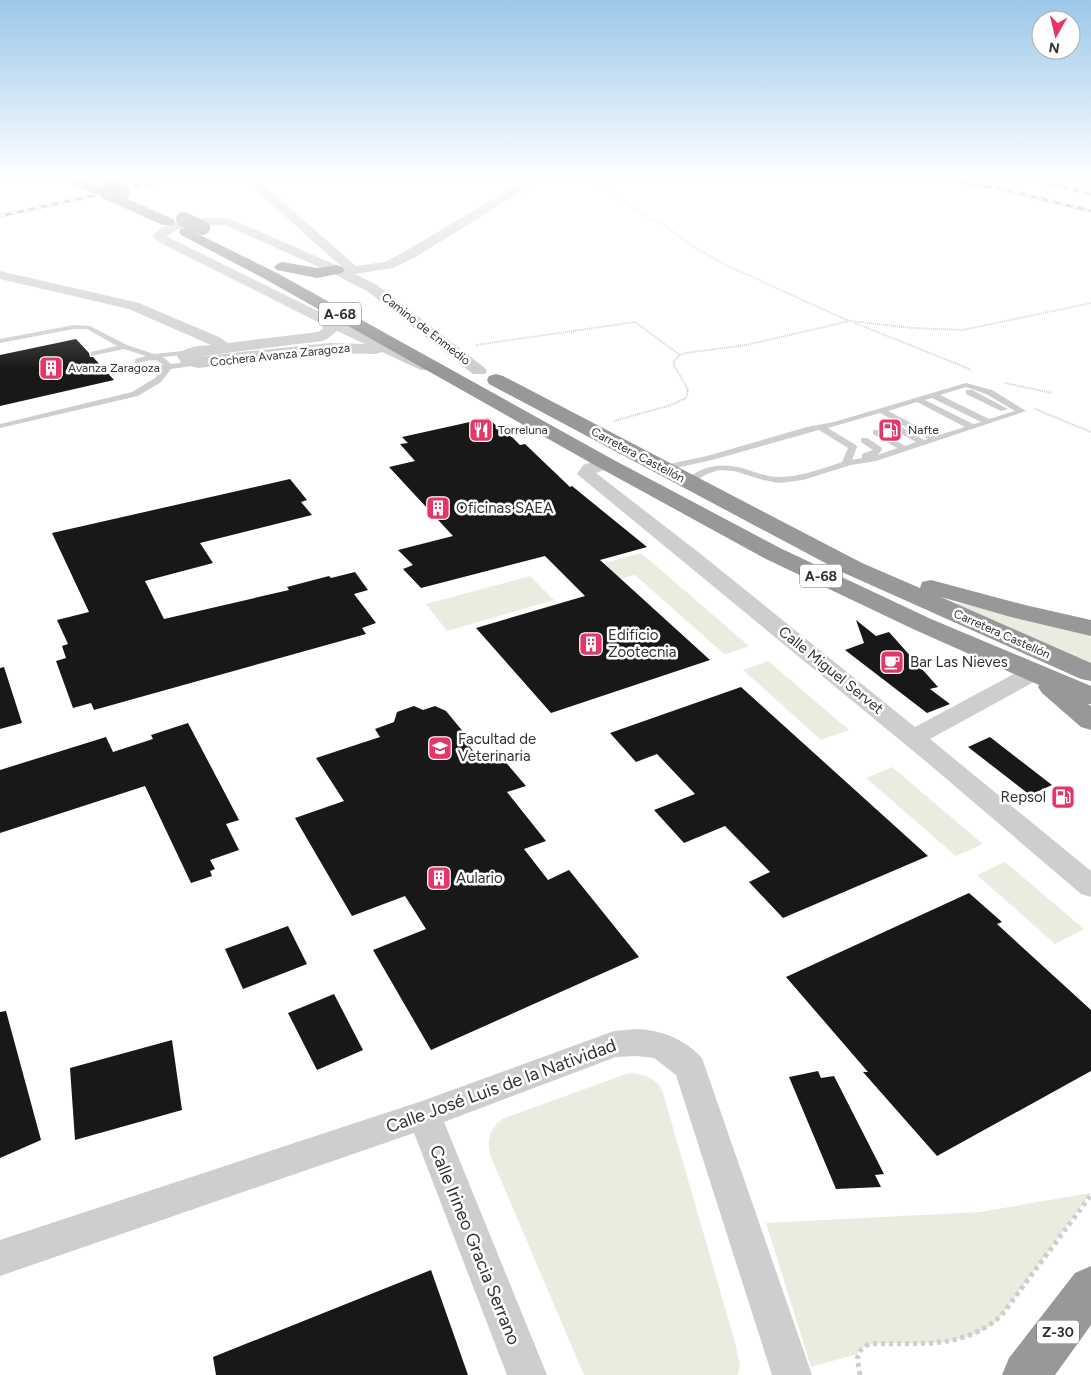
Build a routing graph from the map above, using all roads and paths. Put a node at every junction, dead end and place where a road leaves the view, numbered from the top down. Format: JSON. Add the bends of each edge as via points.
{"nodes":[{"id":1,"x":165,"y":240,"type":"edge"},
{"id":2,"x":213,"y":240,"type":"edge"},
{"id":3,"x":222,"y":240,"type":"edge"},
{"id":4,"x":270,"y":240,"type":"edge"},
{"id":5,"x":309,"y":240,"type":"edge"},
{"id":6,"x":318,"y":240,"type":"edge"},
{"id":7,"x":433,"y":240,"type":"edge"},
{"id":8,"x":684,"y":240,"type":"edge"},
{"id":9,"x":279,"y":244,"type":"junction"},
{"id":10,"x":340,"y":266,"type":"junction"},
{"id":11,"x":282,"y":267,"type":"junction"},
{"id":12,"x":355,"y":270,"type":"junction"},
{"id":13,"x":0,"y":276,"type":"edge"},
{"id":14,"x":372,"y":288,"type":"junction"},
{"id":15,"x":1091,"y":303,"type":"edge"},
{"id":16,"x":850,"y":321,"type":"junction"},
{"id":17,"x":329,"y":322,"type":"junction"},
{"id":18,"x":0,"y":341,"type":"edge"},
{"id":19,"x":124,"y":347,"type":"junction"},
{"id":20,"x":225,"y":348,"type":"junction"},
{"id":21,"x":451,"y":349,"type":"junction"},
{"id":22,"x":391,"y":351,"type":"junction"},
{"id":23,"x":94,"y":354,"type":"dead end"},
{"id":24,"x":680,"y":355,"type":"junction"},
{"id":25,"x":155,"y":356,"type":"junction"},
{"id":26,"x":195,"y":358,"type":"junction"},
{"id":27,"x":138,"y":361,"type":"junction"},
{"id":28,"x":168,"y":368,"type":"junction"},
{"id":29,"x":144,"y":370,"type":"junction"},
{"id":30,"x":479,"y":371,"type":"junction"},
{"id":31,"x":979,"y":373,"type":"dead end"},
{"id":32,"x":997,"y":381,"type":"dead end"},
{"id":33,"x":148,"y":387,"type":"junction"},
{"id":34,"x":942,"y":392,"type":"junction"},
{"id":35,"x":1052,"y":393,"type":"dead end"},
{"id":36,"x":493,"y":399,"type":"junction"},
{"id":37,"x":919,"y":400,"type":"junction"},
{"id":38,"x":1032,"y":407,"type":"dead end"},
{"id":39,"x":872,"y":418,"type":"junction"},
{"id":40,"x":994,"y":419,"type":"junction"},
{"id":41,"x":835,"y":424,"type":"junction"},
{"id":42,"x":0,"y":426,"type":"edge"},
{"id":43,"x":894,"y":426,"type":"dead end"},
{"id":44,"x":970,"y":426,"type":"junction"},
{"id":45,"x":821,"y":427,"type":"junction"},
{"id":46,"x":588,"y":428,"type":"junction"},
{"id":47,"x":846,"y":430,"type":"dead end"},
{"id":48,"x":880,"y":430,"type":"dead end"},
{"id":49,"x":1091,"y":432,"type":"edge"},
{"id":50,"x":932,"y":438,"type":"junction"},
{"id":51,"x":864,"y":440,"type":"dead end"},
{"id":52,"x":922,"y":442,"type":"junction"},
{"id":53,"x":909,"y":447,"type":"junction"},
{"id":54,"x":860,"y":460,"type":"junction"},
{"id":55,"x":606,"y":463,"type":"junction"},
{"id":56,"x":846,"y":464,"type":"junction"},
{"id":57,"x":662,"y":468,"type":"junction"},
{"id":58,"x":688,"y":482,"type":"junction"},
{"id":59,"x":816,"y":548,"type":"junction"},
{"id":60,"x":1091,"y":628,"type":"edge"},
{"id":61,"x":1091,"y":673,"type":"edge"},
{"id":62,"x":1038,"y":675,"type":"junction"},
{"id":63,"x":1091,"y":696,"type":"edge"},
{"id":64,"x":1091,"y":721,"type":"edge"},
{"id":65,"x":913,"y":738,"type":"junction"},
{"id":66,"x":1091,"y":887,"type":"edge"},
{"id":67,"x":424,"y":1115,"type":"junction"},
{"id":68,"x":1091,"y":1194,"type":"edge"},
{"id":69,"x":0,"y":1258,"type":"edge"},
{"id":70,"x":1091,"y":1288,"type":"edge"},
{"id":71,"x":527,"y":1375,"type":"edge"},
{"id":72,"x":792,"y":1375,"type":"edge"},
{"id":73,"x":860,"y":1375,"type":"edge"},
{"id":74,"x":1026,"y":1375,"type":"edge"}],
"edges":[{"from":1,"to":17,"type":"street","name":"Carretera Castellón"},
{"from":2,"to":36,"type":"highway","name":"Carretera Castellón","number":"A-68","via":[[270,276]]},
{"from":3,"to":11,"type":"highway","name":"Carretera Castellón","number":"A-68"},
{"from":4,"to":9,"type":"street","name":"Carretera Castellón"},
{"from":5,"to":9,"type":"street","via":[[300,244]]},
{"from":6,"to":10,"type":"street","name":"Camino de Enmedio"},
{"from":7,"to":12,"type":"street","via":[[388,265]]},
{"from":8,"to":16,"type":"path","via":[[726,265]]},
{"from":9,"to":10,"type":"street","name":"Carretera Castellón"},
{"from":10,"to":11,"type":"highway","via":[[317,273]]},
{"from":10,"to":12,"type":"street","name":"Camino de Enmedio"},
{"from":10,"to":14,"type":"street","name":"Camino de Enmedio"},
{"from":11,"to":30,"type":"highway","name":"Carretera Castellón","number":"A-68"},
{"from":12,"to":14,"type":"street","name":"Camino de Enmedio"},
{"from":13,"to":20,"type":"street","via":[[134,306],[214,340]]},
{"from":14,"to":21,"type":"street","name":"Camino de Enmedio"},
{"from":15,"to":16,"type":"path","via":[[963,330]]},
{"from":16,"to":24,"type":"path","via":[[746,345]]},
{"from":16,"to":31,"type":"path"},
{"from":17,"to":20,"type":"street","name":"Cochera Avanza Zaragoza","via":[[331,330],[322,336]]},
{"from":17,"to":22,"type":"street","name":"Carretera Castellón"},
{"from":18,"to":19,"type":"lane","via":[[83,326]]},
{"from":19,"to":23,"type":"lane"},
{"from":19,"to":25,"type":"lane"},
{"from":19,"to":27,"type":"lane"},
{"from":20,"to":26,"type":"street","name":"Cochera Avanza Zaragoza"},
{"from":21,"to":24,"type":"path","via":[[635,322]]},
{"from":21,"to":30,"type":"street","name":"Camino de Enmedio"},
{"from":22,"to":26,"type":"street","name":"Cochera Avanza Zaragoza","via":[[344,347]]},
{"from":22,"to":36,"type":"street","name":"Carretera Castellón"},
{"from":24,"to":46,"type":"path","via":[[674,360],[674,365],[688,390],[686,398],[672,405]]},
{"from":25,"to":26,"type":"lane"},
{"from":25,"to":27,"type":"lane"},
{"from":25,"to":28,"type":"lane","via":[[166,362]]},
{"from":26,"to":28,"type":"lane"},
{"from":27,"to":29,"type":"lane"},
{"from":28,"to":29,"type":"lane"},
{"from":28,"to":33,"type":"lane"},
{"from":29,"to":33,"type":"lane","via":[[149,377]]},
{"from":30,"to":46,"type":"highway","name":"Carretera Castellón","number":"A-68"},
{"from":32,"to":35,"type":"path"},
{"from":33,"to":42,"type":"lane","via":[[128,396]]},
{"from":34,"to":37,"type":"lane"},
{"from":34,"to":40,"type":"lane"},
{"from":34,"to":40,"type":"lane"},
{"from":34,"to":40,"type":"lane","via":[[966,384],[989,392],[1022,411]]},
{"from":36,"to":55,"type":"highway","name":"Carretera Castellón","number":"A-68"},
{"from":37,"to":39,"type":"lane"},
{"from":37,"to":44,"type":"lane"},
{"from":38,"to":49,"type":"path"},
{"from":39,"to":41,"type":"lane"},
{"from":39,"to":50,"type":"lane"},
{"from":40,"to":44,"type":"lane"},
{"from":41,"to":45,"type":"lane"},
{"from":41,"to":47,"type":"lane"},
{"from":43,"to":52,"type":"lane"},
{"from":44,"to":50,"type":"lane"},
{"from":45,"to":56,"type":"lane","via":[[853,447]]},
{"from":45,"to":57,"type":"lane"},
{"from":46,"to":57,"type":"highway","name":"Carretera Castellón","number":"A-68"},
{"from":48,"to":53,"type":"lane"},
{"from":50,"to":52,"type":"lane"},
{"from":51,"to":54,"type":"lane","via":[[878,449]]},
{"from":52,"to":53,"type":"lane"},
{"from":53,"to":54,"type":"lane"},
{"from":54,"to":56,"type":"lane"},
{"from":55,"to":62,"type":"highway","name":"Carretera Castellón","number":"A-68","via":[[782,558]]},
{"from":55,"to":65,"type":"street","name":"Calle Miguel Servet","via":[[586,473]]},
{"from":56,"to":58,"type":"lane","via":[[779,480],[714,468],[701,472]]},
{"from":57,"to":58,"type":"highway","name":"Carretera Castellón","number":"A-68"},
{"from":58,"to":59,"type":"highway","name":"Carretera Castellón","number":"A-68"},
{"from":59,"to":60,"type":"highway","via":[[965,597]]},
{"from":59,"to":61,"type":"highway","name":"Carretera Castellón","number":"A-68","via":[[853,568]]},
{"from":62,"to":63,"type":"highway","name":"Carretera Castellón","number":"A-68"},
{"from":62,"to":64,"type":"highway"},
{"from":62,"to":65,"type":"street"},
{"from":65,"to":66,"type":"street","name":"Calle Miguel Servet"},
{"from":67,"to":69,"type":"street","name":"Calle José Luis de la Natividad"},
{"from":67,"to":71,"type":"street","name":"Calle Irineo Gracia Serrano"},
{"from":67,"to":72,"type":"street","name":"Calle José Luis de la Natividad","via":[[614,1044],[650,1042],[682,1057],[697,1084]]},
{"from":68,"to":73,"type":"path","via":[[990,1327],[972,1337],[951,1342],[870,1344],[857,1354]]},
{"from":70,"to":74,"type":"highway","number":"Z-30"}]}
